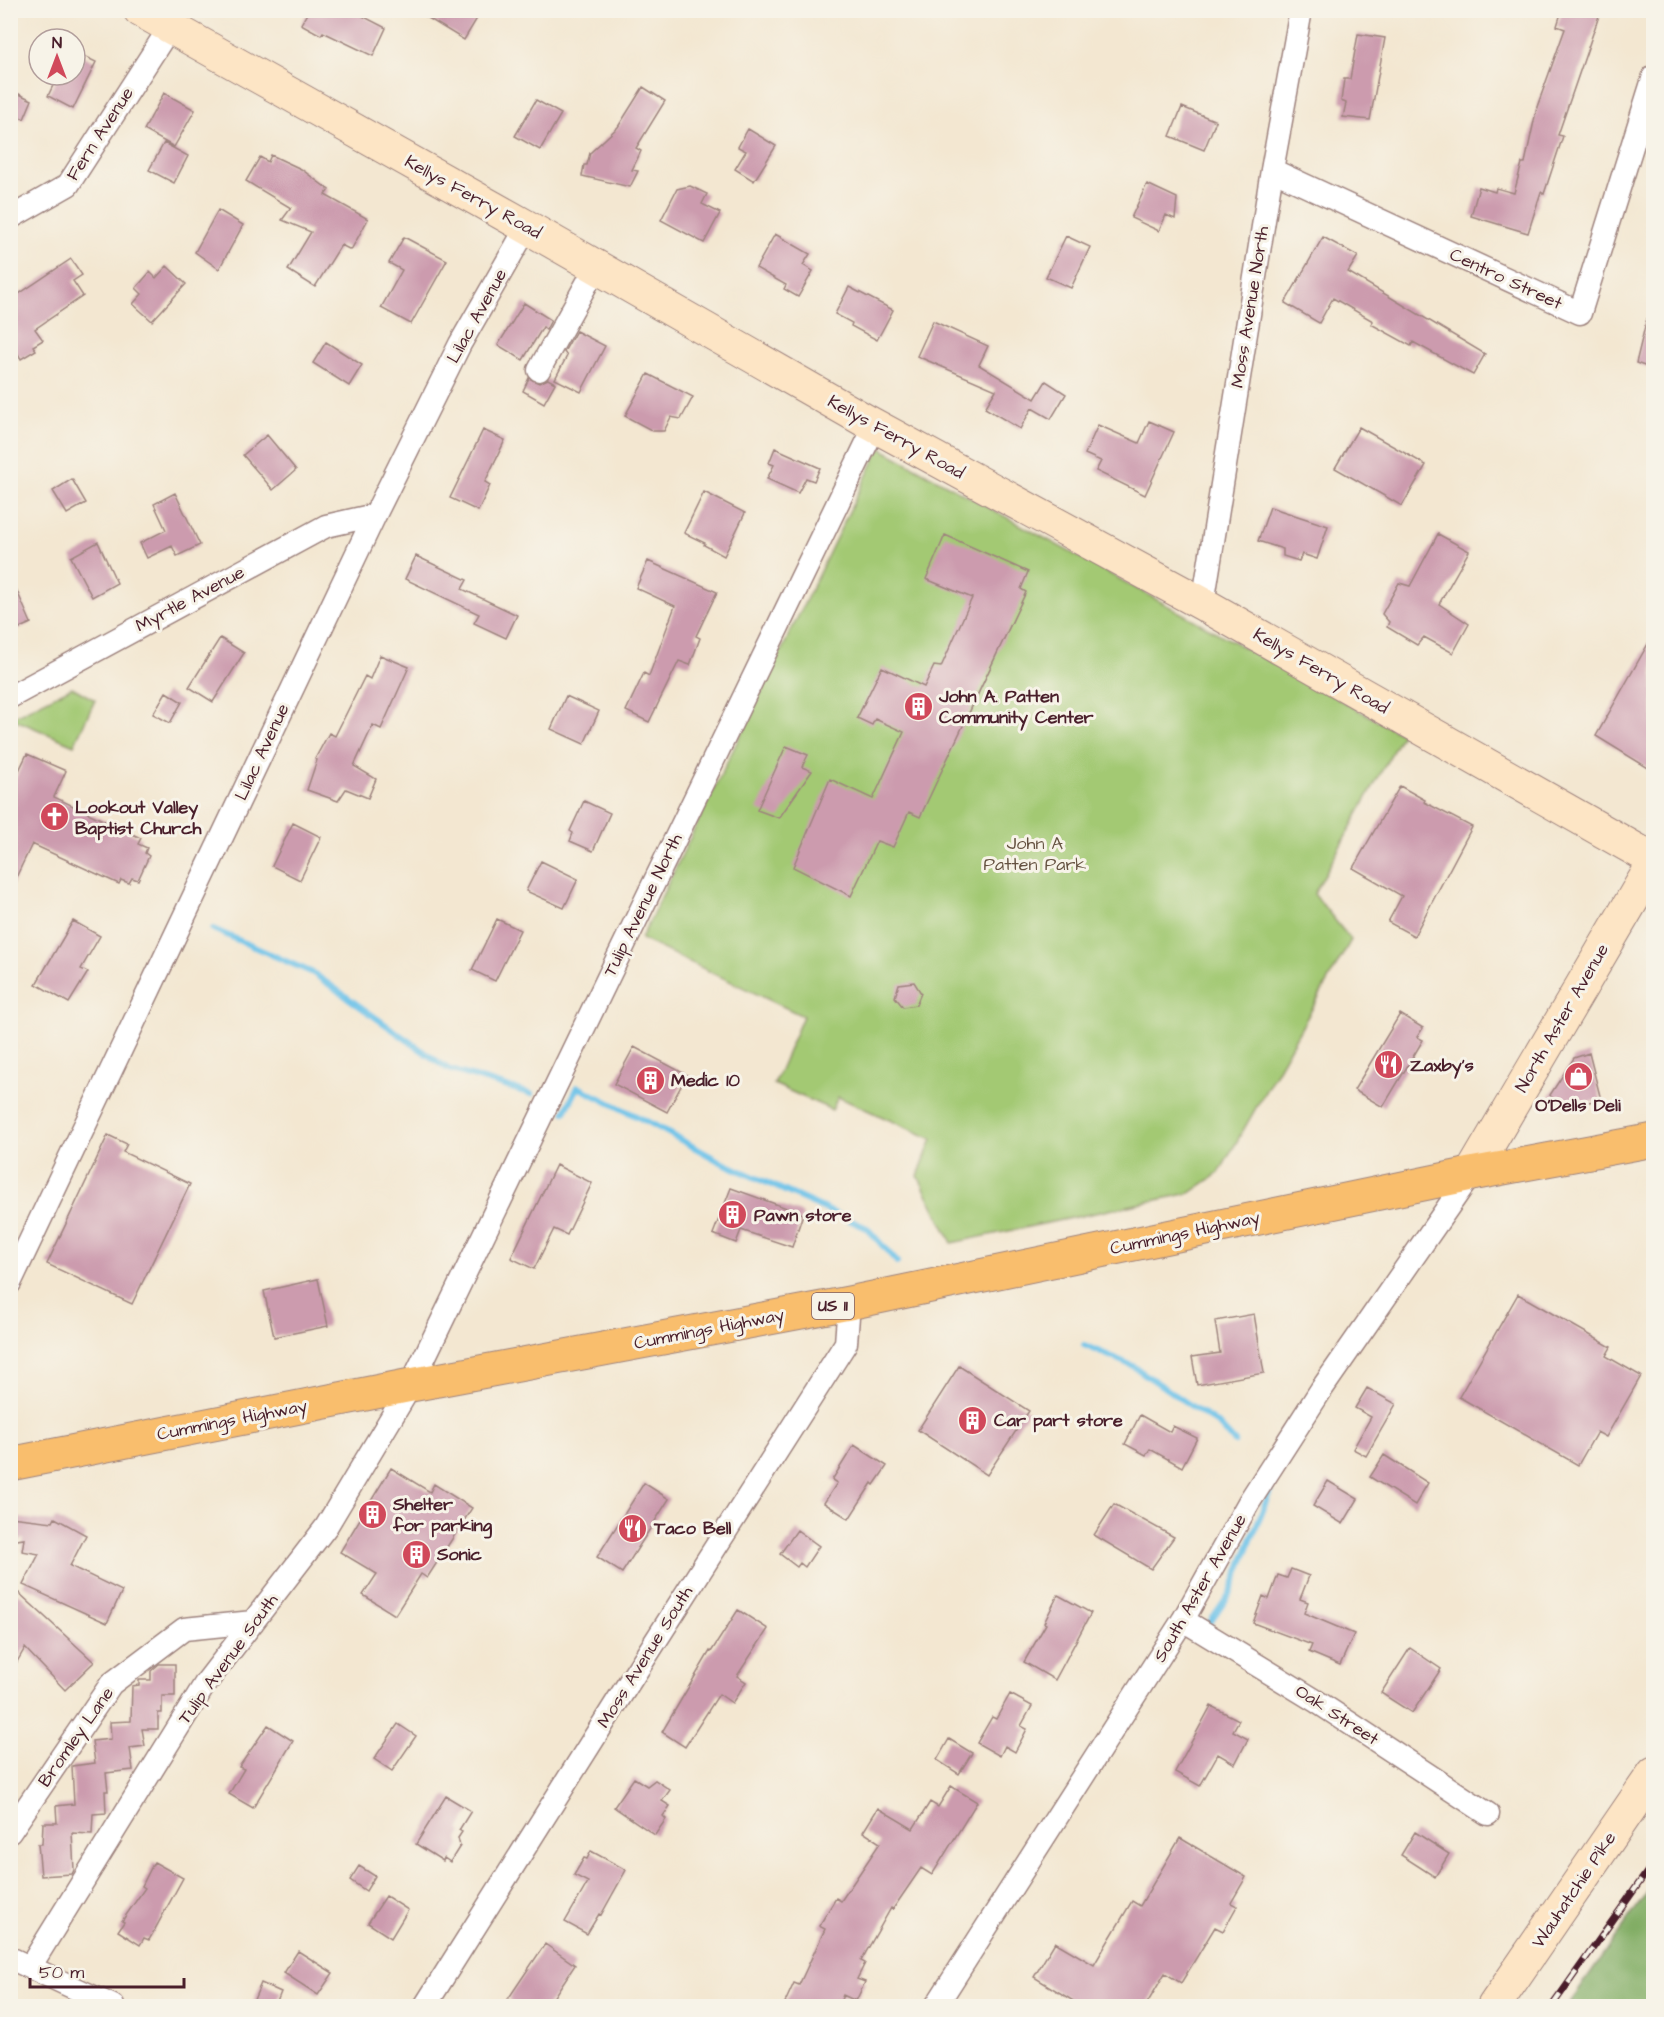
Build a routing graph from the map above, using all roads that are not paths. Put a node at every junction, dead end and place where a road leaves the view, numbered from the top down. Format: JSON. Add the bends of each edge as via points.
{"nodes":[{"id":1,"x":140,"y":10,"type":"edge"},
{"id":2,"x":1301,"y":10,"type":"edge"},
{"id":3,"x":170,"y":27,"type":"junction"},
{"id":4,"x":1653,"y":76,"type":"edge"},
{"id":5,"x":1272,"y":170,"type":"junction"},
{"id":6,"x":10,"y":218,"type":"edge"},
{"id":7,"x":527,"y":227,"type":"junction"},
{"id":8,"x":596,"y":267,"type":"junction"},
{"id":9,"x":539,"y":370,"type":"dead end"},
{"id":10,"x":875,"y":426,"type":"junction"},
{"id":11,"x":375,"y":515,"type":"junction"},
{"id":12,"x":1203,"y":604,"type":"junction"},
{"id":13,"x":10,"y":697,"type":"edge"},
{"id":14,"x":1653,"y":861,"type":"edge"},
{"id":15,"x":1653,"y":1140,"type":"edge"},
{"id":16,"x":1471,"y":1174,"type":"junction"},
{"id":17,"x":10,"y":1283,"type":"edge"},
{"id":18,"x":849,"y":1303,"type":"junction"},
{"id":19,"x":411,"y":1385,"type":"junction"},
{"id":20,"x":10,"y":1464,"type":"edge"},
{"id":21,"x":1184,"y":1620,"type":"junction"},
{"id":22,"x":253,"y":1622,"type":"junction"},
{"id":23,"x":1653,"y":1773,"type":"edge"},
{"id":24,"x":1488,"y":1814,"type":"dead end"},
{"id":25,"x":10,"y":1832,"type":"edge"},
{"id":26,"x":20,"y":1963,"type":"edge"},
{"id":27,"x":113,"y":2007,"type":"edge"},
{"id":28,"x":425,"y":2007,"type":"edge"},
{"id":29,"x":936,"y":2007,"type":"edge"},
{"id":30,"x":1494,"y":2007,"type":"edge"}],
"edges":[{"from":1,"to":3,"type":"street","name":"Kellys Ferry Road"},
{"from":2,"to":5,"type":"street","name":"Moss Avenue North"},
{"from":3,"to":6,"type":"street","name":"Fern Avenue","via":[[68,185]]},
{"from":3,"to":7,"type":"street","name":"Kellys Ferry Road"},
{"from":4,"to":5,"type":"street","name":"Centro Street","via":[[1580,314]]},
{"from":5,"to":12,"type":"street","name":"Moss Avenue North"},
{"from":7,"to":8,"type":"street","name":"Kellys Ferry Road"},
{"from":7,"to":11,"type":"street","name":"Lilac Avenue","via":[[459,347]]},
{"from":8,"to":9,"type":"street"},
{"from":8,"to":10,"type":"street","name":"Kellys Ferry Road"},
{"from":10,"to":12,"type":"street","name":"Kellys Ferry Road"},
{"from":10,"to":19,"type":"street","name":"Tulip Avenue North"},
{"from":11,"to":13,"type":"street","name":"Myrtle Avenue","via":[[326,526]]},
{"from":11,"to":17,"type":"street","name":"Lilac Avenue"},
{"from":12,"to":14,"type":"street","name":"Kellys Ferry Road"},
{"from":14,"to":16,"type":"street","name":"North Aster Avenue"},
{"from":15,"to":16,"type":"main road","name":"Cummings Highway","number":"US 11"},
{"from":16,"to":18,"type":"main road","name":"Cummings Highway","number":"US 11"},
{"from":16,"to":21,"type":"street","name":"South Aster Avenue","via":[[1315,1399],[1249,1502]]},
{"from":18,"to":19,"type":"main road","name":"Cummings Highway","number":"US 11"},
{"from":18,"to":28,"type":"street","name":"Moss Avenue South","via":[[846,1343]]},
{"from":19,"to":20,"type":"main road","name":"Cummings Highway","number":"US 11"},
{"from":19,"to":22,"type":"street","name":"Tulip Avenue South","via":[[326,1527]]},
{"from":21,"to":24,"type":"street","name":"Oak Street"},
{"from":21,"to":29,"type":"street","name":"South Aster Avenue"},
{"from":22,"to":25,"type":"street","name":"Bromley Lane","via":[[184,1629],[111,1684]]},
{"from":22,"to":26,"type":"street","name":"Tulip Avenue South","via":[[205,1684]]},
{"from":23,"to":30,"type":"street","name":"Wauhatchie Pike"},
{"from":26,"to":27,"type":"street"}]}
